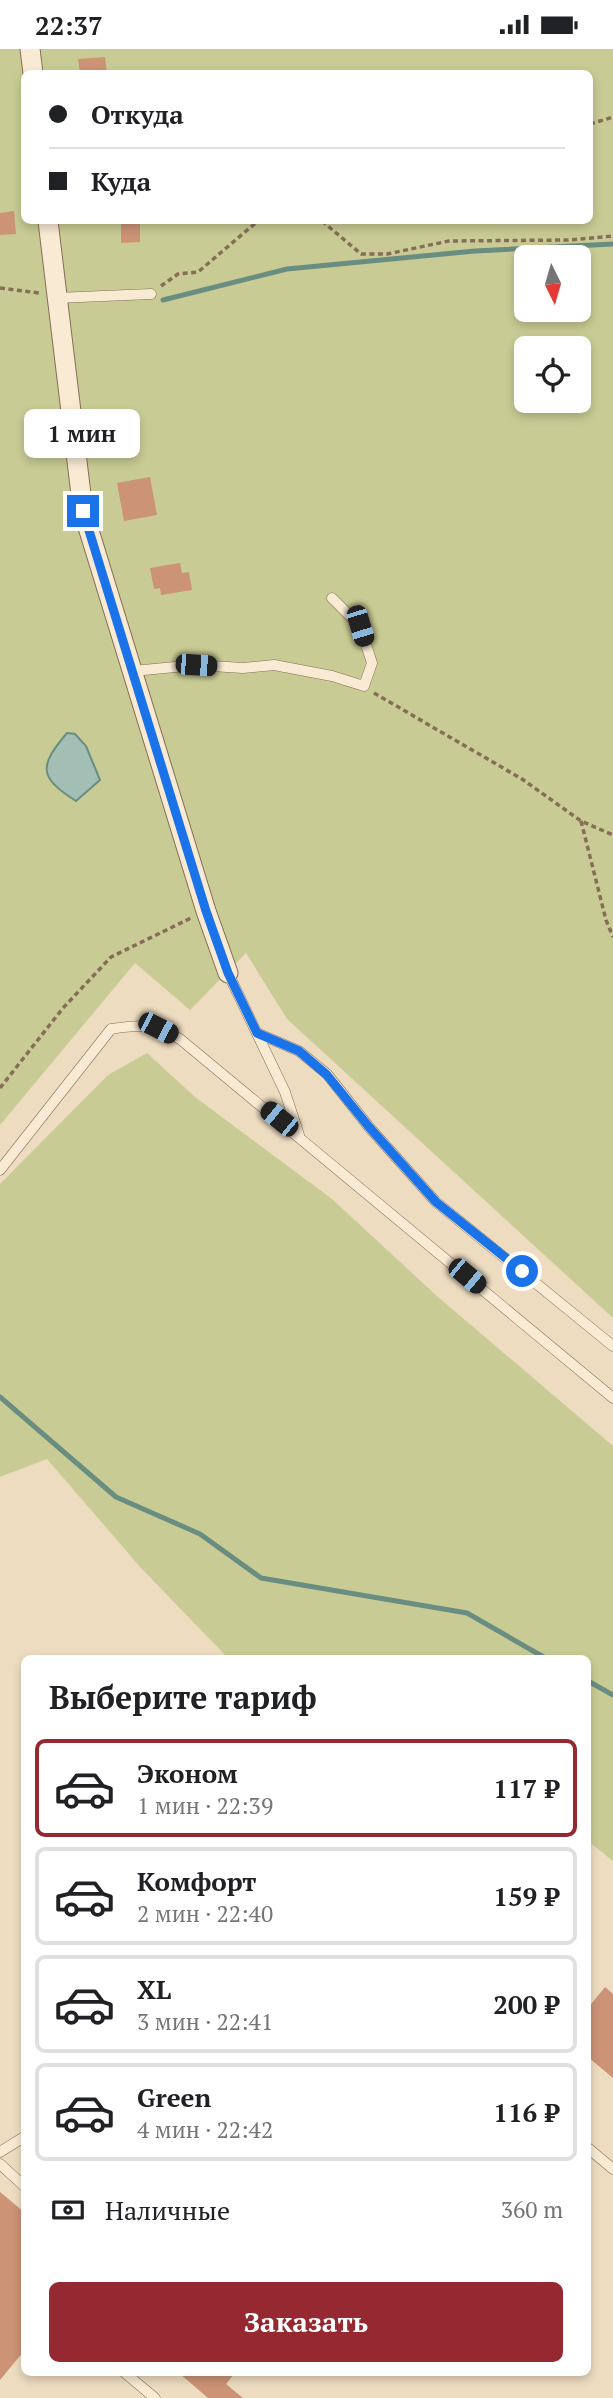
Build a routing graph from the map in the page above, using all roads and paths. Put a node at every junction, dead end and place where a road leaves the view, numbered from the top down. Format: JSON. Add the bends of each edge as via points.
{"nodes":[{"id":1,"x":30,"y":49,"type":"edge"},
{"id":2,"x":33,"y":70,"type":"edge"},
{"id":3,"x":613,"y":117,"type":"edge"},
{"id":4,"x":593,"y":123,"type":"edge"},
{"id":5,"x":48,"y":224,"type":"edge"},
{"id":6,"x":254,"y":224,"type":"edge"},
{"id":7,"x":326,"y":224,"type":"edge"},
{"id":8,"x":613,"y":236,"type":"edge"},
{"id":9,"x":0,"y":288,"type":"edge"},
{"id":10,"x":151,"y":294,"type":"joint"},
{"id":11,"x":55,"y":298,"type":"junction"},
{"id":12,"x":332,"y":598,"type":"dead end"},
{"id":13,"x":133,"y":671,"type":"junction"},
{"id":14,"x":364,"y":686,"type":"junction"},
{"id":15,"x":581,"y":821,"type":"junction"},
{"id":16,"x":613,"y":835,"type":"edge"},
{"id":17,"x":206,"y":911,"type":"junction"},
{"id":18,"x":613,"y":937,"type":"edge"},
{"id":19,"x":228,"y":973,"type":"joint"},
{"id":20,"x":257,"y":1033,"type":"junction"},
{"id":21,"x":0,"y":1088,"type":"edge"},
{"id":22,"x":299,"y":1136,"type":"junction"},
{"id":23,"x":0,"y":1170,"type":"edge"},
{"id":24,"x":613,"y":1346,"type":"edge"},
{"id":25,"x":613,"y":1398,"type":"edge"},
{"id":26,"x":21,"y":2139,"type":"edge"},
{"id":27,"x":591,"y":2151,"type":"edge"},
{"id":28,"x":0,"y":2152,"type":"edge"},
{"id":29,"x":0,"y":2164,"type":"edge"},
{"id":30,"x":613,"y":2169,"type":"edge"},
{"id":31,"x":21,"y":2183,"type":"edge"},
{"id":32,"x":129,"y":2376,"type":"edge"},
{"id":33,"x":155,"y":2398,"type":"edge"}],
"edges":[{"from":1,"to":2,"type":"street"},
{"from":3,"to":4,"type":"path"},
{"from":5,"to":11,"type":"street"},
{"from":6,"to":10,"type":"path","via":[[198,272],[178,274]]},
{"from":7,"to":8,"type":"path","via":[[361,254],[387,254],[449,241]]},
{"from":9,"to":11,"type":"path"},
{"from":10,"to":11,"type":"lane"},
{"from":11,"to":13,"type":"street","via":[[83,511]]},
{"from":12,"to":14,"type":"lane","via":[[360,626],[372,663]]},
{"from":13,"to":14,"type":"lane","via":[[274,665]]},
{"from":13,"to":17,"type":"street"},
{"from":14,"to":15,"type":"path","via":[[522,779]]},
{"from":15,"to":16,"type":"path"},
{"from":15,"to":18,"type":"path"},
{"from":17,"to":19,"type":"street"},
{"from":17,"to":21,"type":"path","via":[[111,957],[63,1008]]},
{"from":19,"to":20,"type":"lane"},
{"from":20,"to":22,"type":"lane","via":[[285,1092]]},
{"from":20,"to":24,"type":"lane","via":[[299,1051],[327,1075],[436,1202]]},
{"from":22,"to":23,"type":"lane","via":[[180,1039],[138,1025],[111,1029]]},
{"from":22,"to":25,"type":"lane"},
{"from":26,"to":28,"type":"lane"},
{"from":27,"to":30,"type":"lane"},
{"from":29,"to":31,"type":"lane"},
{"from":32,"to":33,"type":"lane"}]}
